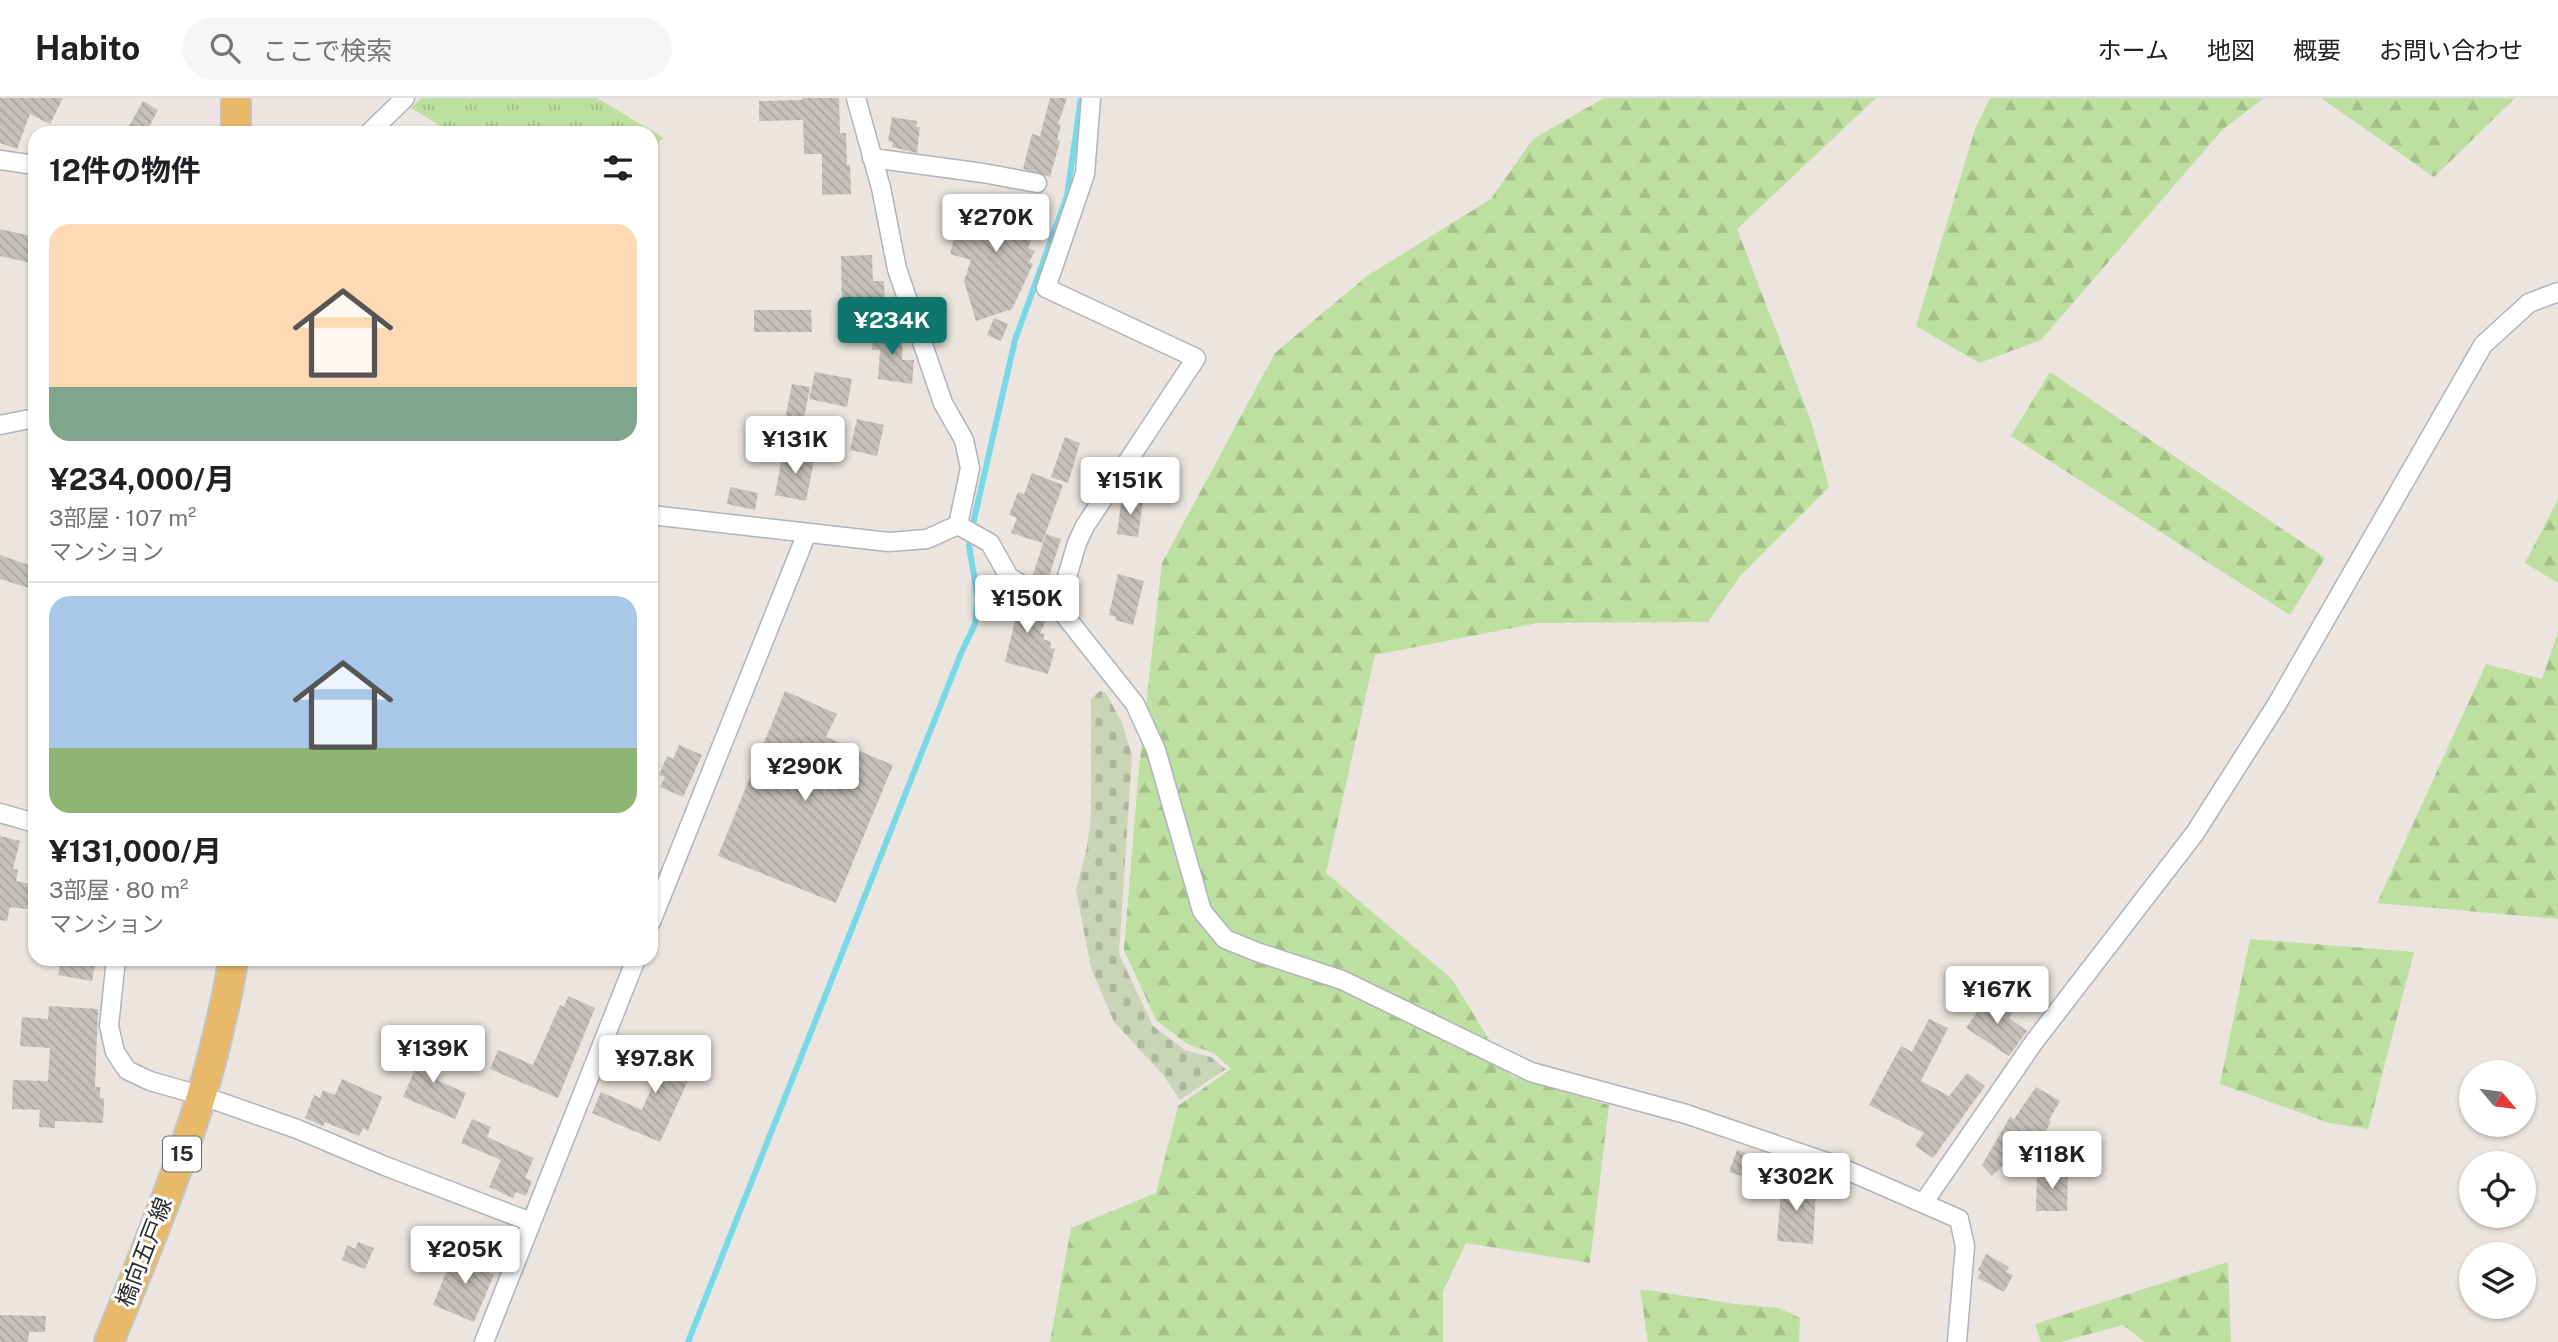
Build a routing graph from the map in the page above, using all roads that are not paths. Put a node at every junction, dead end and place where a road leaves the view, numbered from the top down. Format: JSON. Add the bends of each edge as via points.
{"nodes":[{"id":1,"x":236,"y":98,"type":"edge"},
{"id":2,"x":405,"y":98,"type":"edge"},
{"id":3,"x":856,"y":98,"type":"edge"},
{"id":4,"x":1091,"y":98,"type":"edge"},
{"id":5,"x":236,"y":126,"type":"edge"},
{"id":6,"x":376,"y":126,"type":"edge"},
{"id":7,"x":872,"y":158,"type":"junction"},
{"id":8,"x":0,"y":160,"type":"edge"},
{"id":9,"x":28,"y":164,"type":"edge"},
{"id":10,"x":1037,"y":183,"type":"dead end"},
{"id":11,"x":2558,"y":292,"type":"edge"},
{"id":12,"x":28,"y":419,"type":"edge"},
{"id":13,"x":0,"y":425,"type":"edge"},
{"id":14,"x":658,"y":516,"type":"edge"},
{"id":15,"x":958,"y":524,"type":"junction"},
{"id":16,"x":807,"y":533,"type":"junction"},
{"id":17,"x":1058,"y":607,"type":"junction"},
{"id":18,"x":0,"y":813,"type":"edge"},
{"id":19,"x":28,"y":821,"type":"edge"},
{"id":20,"x":658,"y":905,"type":"edge"},
{"id":21,"x":115,"y":966,"type":"edge"},
{"id":22,"x":232,"y":966,"type":"edge"},
{"id":23,"x":633,"y":966,"type":"edge"},
{"id":24,"x":203,"y":1096,"type":"junction"},
{"id":25,"x":1924,"y":1202,"type":"junction"},
{"id":26,"x":531,"y":1222,"type":"junction"},
{"id":27,"x":109,"y":1342,"type":"edge"},
{"id":28,"x":484,"y":1342,"type":"edge"},
{"id":29,"x":1957,"y":1342,"type":"edge"}],
"edges":[{"from":1,"to":5,"type":"main road"},
{"from":2,"to":6,"type":"street"},
{"from":3,"to":7,"type":"street"},
{"from":4,"to":17,"type":"street","via":[[1085,174],[1046,288],[1196,358],[1085,526]]},
{"from":7,"to":10,"type":"street"},
{"from":7,"to":15,"type":"street","via":[[897,269],[943,403],[964,440],[970,468]]},
{"from":8,"to":9,"type":"street"},
{"from":11,"to":25,"type":"street","via":[[2529,303],[2483,345],[2277,704],[2195,834],[2034,1042]]},
{"from":12,"to":13,"type":"street"},
{"from":14,"to":16,"type":"street"},
{"from":15,"to":16,"type":"street","via":[[927,539],[889,542]]},
{"from":15,"to":17,"type":"street","via":[[990,543],[1009,577]]},
{"from":16,"to":20,"type":"street"},
{"from":17,"to":25,"type":"street","via":[[1135,704],[1156,750],[1202,911],[1225,939],[1342,980],[1531,1072],[1686,1114],[1835,1165]]},
{"from":18,"to":19,"type":"street"},
{"from":21,"to":24,"type":"street","via":[[109,1026],[115,1052],[127,1070]]},
{"from":22,"to":24,"type":"main road","name":"橋向五戸線","number":"15"},
{"from":23,"to":26,"type":"street"},
{"from":24,"to":26,"type":"street"},
{"from":24,"to":27,"type":"main road","name":"橋向五戸線","number":"15"},
{"from":25,"to":29,"type":"street","via":[[1958,1219],[1965,1245]]},
{"from":26,"to":28,"type":"street"}]}
